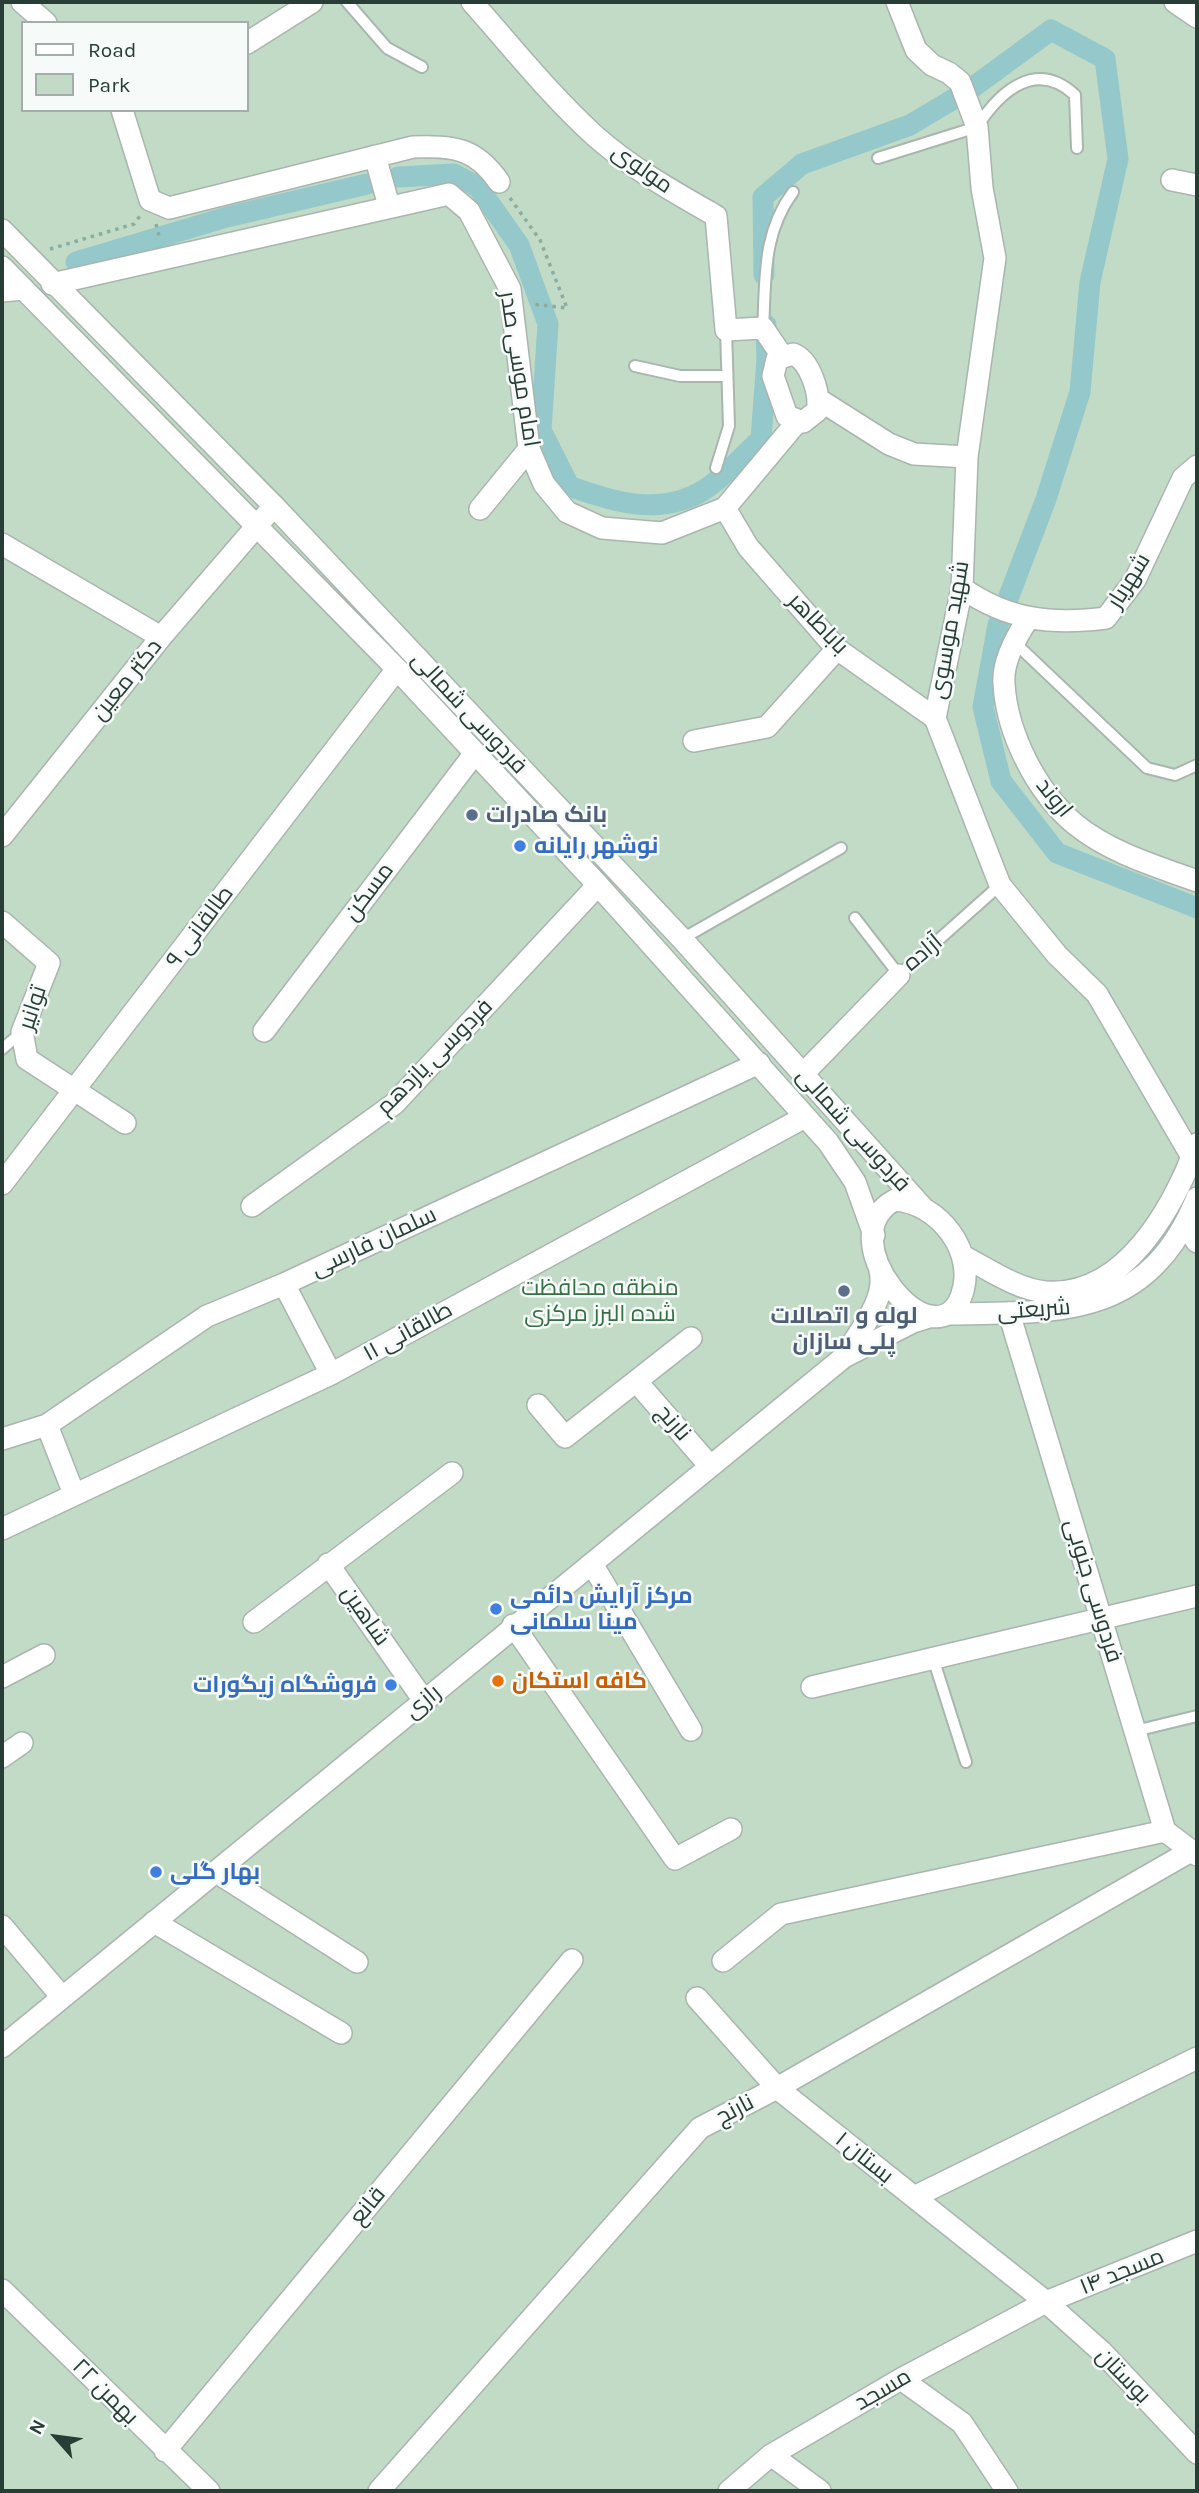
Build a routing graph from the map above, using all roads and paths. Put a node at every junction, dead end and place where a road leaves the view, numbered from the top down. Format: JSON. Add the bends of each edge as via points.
{"nodes":[{"id":1,"x":22,"y":2,"type":"edge"},
{"id":2,"x":312,"y":2,"type":"edge"},
{"id":3,"x":347,"y":2,"type":"edge"},
{"id":4,"x":472,"y":2,"type":"edge"},
{"id":5,"x":897,"y":2,"type":"edge"},
{"id":6,"x":1175,"y":2,"type":"edge"},
{"id":7,"x":1197,"y":18,"type":"edge"},
{"id":8,"x":44,"y":21,"type":"edge"},
{"id":9,"x":248,"y":42,"type":"edge"},
{"id":10,"x":422,"y":67,"type":"dead end"},
{"id":11,"x":123,"y":112,"type":"edge"},
{"id":12,"x":975,"y":122,"type":"junction"},
{"id":13,"x":1077,"y":148,"type":"dead end"},
{"id":14,"x":375,"y":156,"type":"junction"},
{"id":15,"x":878,"y":158,"type":"dead end"},
{"id":16,"x":1172,"y":180,"type":"dead end"},
{"id":17,"x":499,"y":182,"type":"joint"},
{"id":18,"x":1197,"y":185,"type":"edge"},
{"id":19,"x":793,"y":192,"type":"dead end"},
{"id":20,"x":150,"y":200,"type":"junction"},
{"id":21,"x":389,"y":205,"type":"junction"},
{"id":22,"x":2,"y":230,"type":"edge"},
{"id":23,"x":27,"y":256,"type":"junction"},
{"id":24,"x":165,"y":259,"type":"junction"},
{"id":25,"x":2,"y":267,"type":"edge"},
{"id":26,"x":52,"y":284,"type":"junction"},
{"id":27,"x":12,"y":290,"type":"edge"},
{"id":28,"x":512,"y":302,"type":"junction"},
{"id":29,"x":763,"y":328,"type":"junction"},
{"id":30,"x":726,"y":330,"type":"junction"},
{"id":31,"x":782,"y":355,"type":"junction"},
{"id":32,"x":635,"y":366,"type":"dead end"},
{"id":33,"x":727,"y":376,"type":"junction"},
{"id":34,"x":818,"y":400,"type":"junction"},
{"id":35,"x":797,"y":422,"type":"junction"},
{"id":36,"x":529,"y":449,"type":"junction"},
{"id":37,"x":967,"y":457,"type":"junction"},
{"id":38,"x":1197,"y":466,"type":"edge"},
{"id":39,"x":716,"y":468,"type":"dead end"},
{"id":40,"x":274,"y":506,"type":"junction"},
{"id":41,"x":724,"y":508,"type":"junction"},
{"id":42,"x":480,"y":509,"type":"dead end"},
{"id":43,"x":254,"y":525,"type":"junction"},
{"id":44,"x":2,"y":544,"type":"edge"},
{"id":45,"x":962,"y":587,"type":"junction"},
{"id":46,"x":1021,"y":617,"type":"junction"},
{"id":47,"x":161,"y":637,"type":"junction"},
{"id":48,"x":1014,"y":642,"type":"junction"},
{"id":49,"x":837,"y":649,"type":"junction"},
{"id":50,"x":397,"y":669,"type":"junction"},
{"id":51,"x":935,"y":718,"type":"junction"},
{"id":52,"x":694,"y":741,"type":"dead end"},
{"id":53,"x":475,"y":753,"type":"junction"},
{"id":54,"x":1197,"y":765,"type":"edge"},
{"id":55,"x":2,"y":836,"type":"edge"},
{"id":56,"x":841,"y":848,"type":"dead end"},
{"id":57,"x":1197,"y":881,"type":"edge"},
{"id":58,"x":598,"y":885,"type":"junction"},
{"id":59,"x":1000,"y":885,"type":"junction"},
{"id":60,"x":855,"y":918,"type":"dead end"},
{"id":61,"x":2,"y":922,"type":"edge"},
{"id":62,"x":682,"y":939,"type":"junction"},
{"id":63,"x":899,"y":975,"type":"junction"},
{"id":64,"x":264,"y":1031,"type":"dead end"},
{"id":65,"x":22,"y":1032,"type":"junction"},
{"id":66,"x":2,"y":1049,"type":"edge"},
{"id":67,"x":759,"y":1063,"type":"junction"},
{"id":68,"x":803,"y":1074,"type":"junction"},
{"id":69,"x":75,"y":1090,"type":"junction"},
{"id":70,"x":805,"y":1116,"type":"junction"},
{"id":71,"x":125,"y":1123,"type":"dead end"},
{"id":72,"x":1195,"y":1151,"type":"edge"},
{"id":73,"x":2,"y":1184,"type":"edge"},
{"id":74,"x":1197,"y":1198,"type":"edge"},
{"id":75,"x":252,"y":1206,"type":"dead end"},
{"id":76,"x":925,"y":1209,"type":"junction"},
{"id":77,"x":1193,"y":1230,"type":"edge"},
{"id":78,"x":874,"y":1244,"type":"junction"},
{"id":79,"x":963,"y":1256,"type":"junction"},
{"id":80,"x":284,"y":1284,"type":"junction"},
{"id":81,"x":1009,"y":1313,"type":"junction"},
{"id":82,"x":939,"y":1315,"type":"junction"},
{"id":83,"x":691,"y":1338,"type":"dead end"},
{"id":84,"x":844,"y":1357,"type":"junction"},
{"id":85,"x":331,"y":1374,"type":"junction"},
{"id":86,"x":636,"y":1381,"type":"junction"},
{"id":87,"x":538,"y":1405,"type":"dead end"},
{"id":88,"x":47,"y":1425,"type":"junction"},
{"id":89,"x":2,"y":1439,"type":"edge"},
{"id":90,"x":710,"y":1466,"type":"junction"},
{"id":91,"x":452,"y":1473,"type":"dead end"},
{"id":92,"x":74,"y":1494,"type":"junction"},
{"id":93,"x":2,"y":1529,"type":"edge"},
{"id":94,"x":328,"y":1564,"type":"junction"},
{"id":95,"x":592,"y":1564,"type":"junction"},
{"id":96,"x":1197,"y":1596,"type":"edge"},
{"id":97,"x":1101,"y":1617,"type":"junction"},
{"id":98,"x":254,"y":1622,"type":"dead end"},
{"id":99,"x":513,"y":1625,"type":"junction"},
{"id":100,"x":44,"y":1655,"type":"dead end"},
{"id":101,"x":933,"y":1657,"type":"junction"},
{"id":102,"x":2,"y":1677,"type":"edge"},
{"id":103,"x":812,"y":1687,"type":"dead end"},
{"id":104,"x":425,"y":1702,"type":"junction"},
{"id":105,"x":1197,"y":1716,"type":"edge"},
{"id":106,"x":691,"y":1730,"type":"dead end"},
{"id":107,"x":1135,"y":1731,"type":"junction"},
{"id":108,"x":22,"y":1743,"type":"dead end"},
{"id":109,"x":2,"y":1757,"type":"edge"},
{"id":110,"x":967,"y":1762,"type":"dead end"},
{"id":111,"x":731,"y":1829,"type":"dead end"},
{"id":112,"x":1165,"y":1831,"type":"junction"},
{"id":113,"x":1194,"y":1853,"type":"edge"},
{"id":114,"x":216,"y":1872,"type":"junction"},
{"id":115,"x":154,"y":1922,"type":"junction"},
{"id":116,"x":2,"y":1926,"type":"edge"},
{"id":117,"x":572,"y":1960,"type":"dead end"},
{"id":118,"x":723,"y":1961,"type":"dead end"},
{"id":119,"x":357,"y":1962,"type":"dead end"},
{"id":120,"x":62,"y":1997,"type":"junction"},
{"id":121,"x":697,"y":1998,"type":"dead end"},
{"id":122,"x":341,"y":2033,"type":"dead end"},
{"id":123,"x":2,"y":2047,"type":"edge"},
{"id":124,"x":1197,"y":2059,"type":"edge"},
{"id":125,"x":777,"y":2088,"type":"junction"},
{"id":126,"x":914,"y":2197,"type":"junction"},
{"id":127,"x":1197,"y":2241,"type":"edge"},
{"id":128,"x":2,"y":2290,"type":"edge"},
{"id":129,"x":1046,"y":2302,"type":"junction"},
{"id":130,"x":901,"y":2379,"type":"junction"},
{"id":131,"x":165,"y":2451,"type":"junction"},
{"id":132,"x":1197,"y":2453,"type":"edge"},
{"id":133,"x":771,"y":2455,"type":"junction"},
{"id":134,"x":209,"y":2491,"type":"edge"},
{"id":135,"x":379,"y":2491,"type":"edge"},
{"id":136,"x":729,"y":2491,"type":"edge"},
{"id":137,"x":820,"y":2491,"type":"edge"},
{"id":138,"x":1007,"y":2491,"type":"edge"}],
"edges":[{"from":1,"to":8,"type":"street"},
{"from":2,"to":9,"type":"street"},
{"from":3,"to":10,"type":"lane","via":[[387,48]]},
{"from":4,"to":30,"type":"street","name":"مولوی","via":[[556,98],[597,137],[647,175],[716,216]]},
{"from":5,"to":12,"type":"street","name":"شهید موسوی","via":[[916,50],[960,82]]},
{"from":6,"to":7,"type":"street"},
{"from":11,"to":20,"type":"street"},
{"from":12,"to":13,"type":"lane","via":[[1014,87],[1040,77],[1060,82],[1074,95]]},
{"from":12,"to":15,"type":"lane"},
{"from":12,"to":37,"type":"street","name":"شهید موسوی","via":[[995,258]]},
{"from":14,"to":17,"type":"street","via":[[413,146],[452,146],[485,161]]},
{"from":14,"to":20,"type":"street","via":[[169,208]]},
{"from":14,"to":21,"type":"street"},
{"from":16,"to":18,"type":"street"},
{"from":17,"to":28,"type":"path","via":[[540,240],[567,308]]},
{"from":19,"to":29,"type":"lane","via":[[768,238]]},
{"from":20,"to":23,"type":"path","via":[[134,224]]},
{"from":20,"to":24,"type":"path"},
{"from":21,"to":24,"type":"street","name":"امام موسی صدر"},
{"from":21,"to":28,"type":"street","name":"امام موسی صدر","via":[[449,194],[469,211],[510,289]]},
{"from":22,"to":23,"type":"street","name":"فردوسی شمالی"},
{"from":23,"to":26,"type":"street","name":"فردوسی شمالی"},
{"from":24,"to":26,"type":"street","name":"امام موسی صدر"},
{"from":25,"to":27,"type":"street","name":"فردوسی شمالی"},
{"from":26,"to":40,"type":"street","name":"فردوسی شمالی"},
{"from":27,"to":43,"type":"street","name":"فردوسی شمالی"},
{"from":28,"to":36,"type":"street","name":"امام موسی صدر"},
{"from":29,"to":30,"type":"street"},
{"from":29,"to":31,"type":"street"},
{"from":30,"to":33,"type":"lane"},
{"from":31,"to":34,"type":"street","via":[[804,359]]},
{"from":31,"to":35,"type":"street","via":[[774,364],[773,376],[784,412]]},
{"from":32,"to":33,"type":"lane","via":[[680,376]]},
{"from":33,"to":39,"type":"lane","via":[[729,426]]},
{"from":34,"to":35,"type":"street","name":"امام موسی صدر","via":[[813,416]]},
{"from":34,"to":37,"type":"street","via":[[889,444],[914,454]]},
{"from":35,"to":41,"type":"street","name":"امام موسی صدر"},
{"from":36,"to":41,"type":"street","name":"امام موسی صدر","via":[[544,484],[567,512],[602,528],[662,533]]},
{"from":36,"to":42,"type":"street"},
{"from":37,"to":45,"type":"street","name":"شهید موسوی"},
{"from":38,"to":46,"type":"street","name":"شهریار","via":[[1184,478],[1135,580],[1106,618],[1074,622]]},
{"from":40,"to":43,"type":"street","name":"دکتر معین"},
{"from":40,"to":62,"type":"street","name":"فردوسی شمالی"},
{"from":41,"to":49,"type":"street","name":"باباطاهر","via":[[748,547]]},
{"from":43,"to":47,"type":"street","name":"دکتر معین"},
{"from":43,"to":50,"type":"street","name":"فردوسی شمالی"},
{"from":44,"to":47,"type":"street"},
{"from":45,"to":46,"type":"street","via":[[981,601]]},
{"from":45,"to":51,"type":"street","name":"شهید موسوی"},
{"from":46,"to":48,"type":"street","name":"اروند"},
{"from":47,"to":55,"type":"street","name":"دکتر معین"},
{"from":48,"to":54,"type":"lane","via":[[1147,768],[1175,775]]},
{"from":48,"to":57,"type":"street","name":"اروند","via":[[1003,682],[1012,725],[1039,784],[1075,824],[1122,854]]},
{"from":49,"to":51,"type":"street","name":"باباطاهر"},
{"from":49,"to":52,"type":"street","via":[[767,727]]},
{"from":50,"to":53,"type":"street","name":"فردوسی شمالی"},
{"from":50,"to":69,"type":"street","name":"طالقانی ۹"},
{"from":51,"to":59,"type":"street","name":"شهید موسوی"},
{"from":53,"to":58,"type":"street","name":"فردوسی شمالی"},
{"from":53,"to":64,"type":"street","name":"مسکن"},
{"from":56,"to":62,"type":"lane"},
{"from":58,"to":67,"type":"street","name":"فردوسی شمالی"},
{"from":58,"to":75,"type":"street","name":"فردوسی یازدهم","via":[[394,1104]]},
{"from":59,"to":63,"type":"lane","name":"آزاده"},
{"from":59,"to":72,"type":"street","name":"شهید موسوی","via":[[1097,994]]},
{"from":60,"to":63,"type":"lane","name":"آزاده"},
{"from":61,"to":65,"type":"street","name":"توانیر","via":[[49,963]]},
{"from":62,"to":68,"type":"street","name":"فردوسی شمالی"},
{"from":63,"to":68,"type":"street"},
{"from":65,"to":66,"type":"lane"},
{"from":65,"to":69,"type":"street","name":"توانیر","via":[[27,1059]]},
{"from":67,"to":70,"type":"street","name":"فردوسی شمالی"},
{"from":67,"to":80,"type":"street","name":"سلمان فارسی"},
{"from":68,"to":76,"type":"street","name":"فردوسی شمالی"},
{"from":69,"to":71,"type":"street","name":"توانیر"},
{"from":69,"to":73,"type":"street","name":"طالقانی ۹"},
{"from":70,"to":78,"type":"street","name":"فردوسی شمالی","via":[[855,1182]]},
{"from":70,"to":85,"type":"street","name":"طالقانی ۱۱"},
{"from":72,"to":79,"type":"street","name":"شریعتی","via":[[1171,1202],[1146,1240],[1100,1280],[1046,1292],[1015,1283]]},
{"from":74,"to":77,"type":"street","name":"شریعتی"},
{"from":76,"to":78,"type":"street","via":[[910,1201],[895,1200],[884,1206]]},
{"from":76,"to":79,"type":"street","name":"فردوسی شمالی","via":[[952,1234]]},
{"from":77,"to":81,"type":"street","name":"شریعتی","via":[[1121,1292],[1051,1313]]},
{"from":78,"to":82,"type":"street","via":[[880,1270],[901,1302]]},
{"from":78,"to":84,"type":"street","via":[[883,1282],[867,1321]]},
{"from":79,"to":82,"type":"street","via":[[965,1287],[959,1301]]},
{"from":80,"to":85,"type":"street"},
{"from":80,"to":88,"type":"street","name":"سلمان فارسی","via":[[207,1315]]},
{"from":81,"to":82,"type":"street","name":"شریعتی"},
{"from":81,"to":97,"type":"street","name":"فردوسی جنوبی"},
{"from":82,"to":84,"type":"street","via":[[913,1322]]},
{"from":83,"to":86,"type":"street"},
{"from":84,"to":90,"type":"street","name":"رازی"},
{"from":85,"to":92,"type":"street","name":"طالقانی ۱۱"},
{"from":86,"to":87,"type":"street","via":[[565,1437]]},
{"from":86,"to":90,"type":"street","name":"نارنج"},
{"from":88,"to":89,"type":"street","name":"سلمان فارسی"},
{"from":88,"to":92,"type":"street"},
{"from":90,"to":95,"type":"street","name":"رازی"},
{"from":91,"to":94,"type":"street"},
{"from":92,"to":93,"type":"street","name":"طالقانی ۱۱"},
{"from":94,"to":98,"type":"street"},
{"from":94,"to":104,"type":"street","name":"شاهین"},
{"from":95,"to":99,"type":"street","name":"رازی"},
{"from":95,"to":106,"type":"street"},
{"from":96,"to":97,"type":"street"},
{"from":97,"to":101,"type":"street"},
{"from":97,"to":107,"type":"street","name":"فردوسی جنوبی"},
{"from":99,"to":104,"type":"street","name":"رازی"},
{"from":99,"to":111,"type":"street","via":[[675,1859]]},
{"from":100,"to":102,"type":"street"},
{"from":101,"to":103,"type":"street"},
{"from":101,"to":110,"type":"lane"},
{"from":104,"to":114,"type":"street","name":"رازی"},
{"from":105,"to":107,"type":"lane"},
{"from":107,"to":112,"type":"street","name":"فردوسی جنوبی"},
{"from":108,"to":109,"type":"street"},
{"from":112,"to":113,"type":"street"},
{"from":112,"to":118,"type":"street","via":[[781,1914]]},
{"from":113,"to":125,"type":"street","name":"نارنج"},
{"from":114,"to":115,"type":"street","name":"رازی"},
{"from":114,"to":119,"type":"street"},
{"from":115,"to":120,"type":"street","name":"رازی"},
{"from":115,"to":122,"type":"street"},
{"from":116,"to":120,"type":"street"},
{"from":117,"to":131,"type":"street","name":"قانع"},
{"from":120,"to":123,"type":"street","name":"رازی"},
{"from":121,"to":125,"type":"street","name":"بستان ۱"},
{"from":124,"to":126,"type":"street"},
{"from":125,"to":126,"type":"street","name":"بستان ۱"},
{"from":125,"to":135,"type":"street","name":"نارنج","via":[[701,2128]]},
{"from":126,"to":129,"type":"street","name":"بستان ۱"},
{"from":127,"to":129,"type":"street","name":"مسجد ۱۴"},
{"from":128,"to":131,"type":"street","name":"۲۲ بهمن"},
{"from":129,"to":130,"type":"street","name":"مسجد"},
{"from":129,"to":132,"type":"street","name":"بوستان","via":[[1102,2352]]},
{"from":130,"to":133,"type":"street","name":"مسجد"},
{"from":130,"to":138,"type":"street","via":[[961,2423]]},
{"from":131,"to":134,"type":"street","name":"۲۲ بهمن"},
{"from":133,"to":136,"type":"street","name":"مسجد"},
{"from":133,"to":137,"type":"street"}]}
